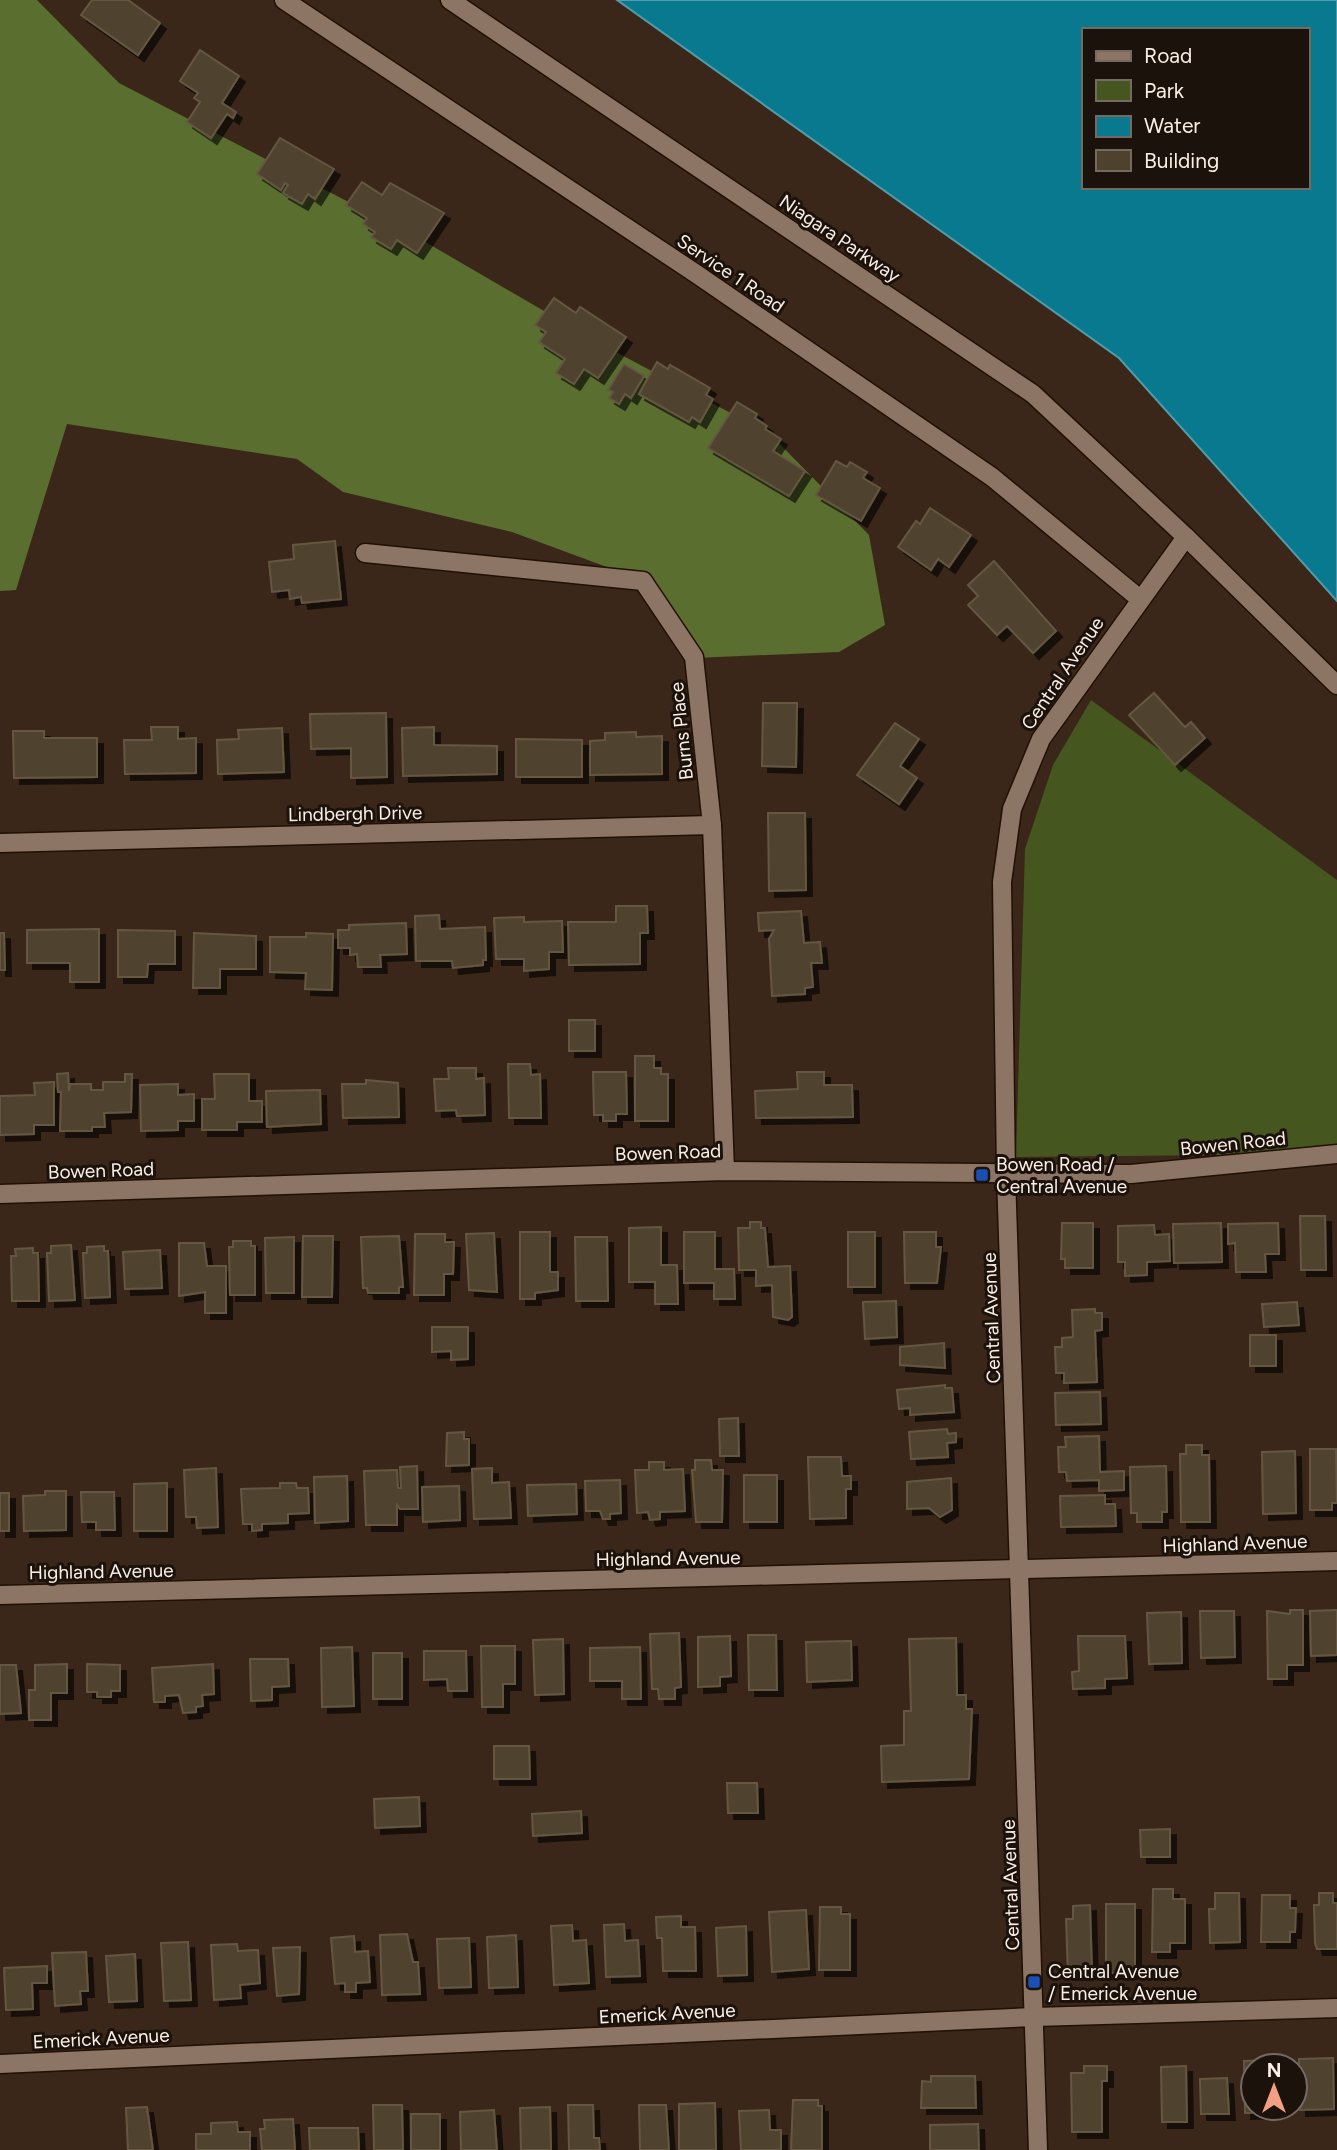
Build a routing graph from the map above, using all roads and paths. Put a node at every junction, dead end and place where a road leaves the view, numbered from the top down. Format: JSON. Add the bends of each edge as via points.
{"nodes":[{"id":1,"x":285,"y":0,"type":"edge"},
{"id":2,"x":450,"y":0,"type":"edge"},
{"id":3,"x":1186,"y":537,"type":"junction"},
{"id":4,"x":365,"y":553,"type":"dead end"},
{"id":5,"x":1140,"y":599,"type":"junction"},
{"id":6,"x":1337,"y":685,"type":"edge"},
{"id":7,"x":712,"y":825,"type":"junction"},
{"id":8,"x":0,"y":843,"type":"edge"},
{"id":9,"x":1337,"y":1154,"type":"edge"},
{"id":10,"x":725,"y":1171,"type":"junction"},
{"id":11,"x":1006,"y":1175,"type":"junction"},
{"id":12,"x":0,"y":1194,"type":"edge"},
{"id":13,"x":1337,"y":1561,"type":"edge"},
{"id":14,"x":1021,"y":1571,"type":"junction"},
{"id":15,"x":0,"y":1595,"type":"edge"},
{"id":16,"x":1337,"y":2008,"type":"edge"},
{"id":17,"x":1035,"y":2017,"type":"junction"},
{"id":18,"x":0,"y":2064,"type":"edge"},
{"id":19,"x":1038,"y":2150,"type":"edge"}],
"edges":[{"from":1,"to":5,"type":"street","name":"Service 1 Road","via":[[992,477]]},
{"from":2,"to":3,"type":"street","name":"Niagara Parkway","via":[[1032,394]]},
{"from":3,"to":5,"type":"street","name":"Central Avenue"},
{"from":3,"to":6,"type":"street","name":"Niagara Parkway"},
{"from":4,"to":7,"type":"street","name":"Burns Place","via":[[643,581],[694,657]]},
{"from":5,"to":11,"type":"street","name":"Central Avenue","via":[[1041,739],[1012,809],[1002,882]]},
{"from":7,"to":8,"type":"street","name":"Lindbergh Drive"},
{"from":7,"to":10,"type":"street","name":"Burns Place"},
{"from":9,"to":11,"type":"street","name":"Bowen Road","via":[[1131,1174]]},
{"from":10,"to":11,"type":"street","name":"Bowen Road"},
{"from":10,"to":12,"type":"street","name":"Bowen Road"},
{"from":11,"to":14,"type":"street","name":"Central Avenue"},
{"from":13,"to":14,"type":"street","name":"Highland Avenue"},
{"from":14,"to":15,"type":"street","name":"Highland Avenue"},
{"from":14,"to":17,"type":"street","name":"Central Avenue"},
{"from":16,"to":17,"type":"street","name":"Emerick Avenue"},
{"from":17,"to":18,"type":"street","name":"Emerick Avenue"},
{"from":17,"to":19,"type":"street","name":"Central Avenue"}]}
